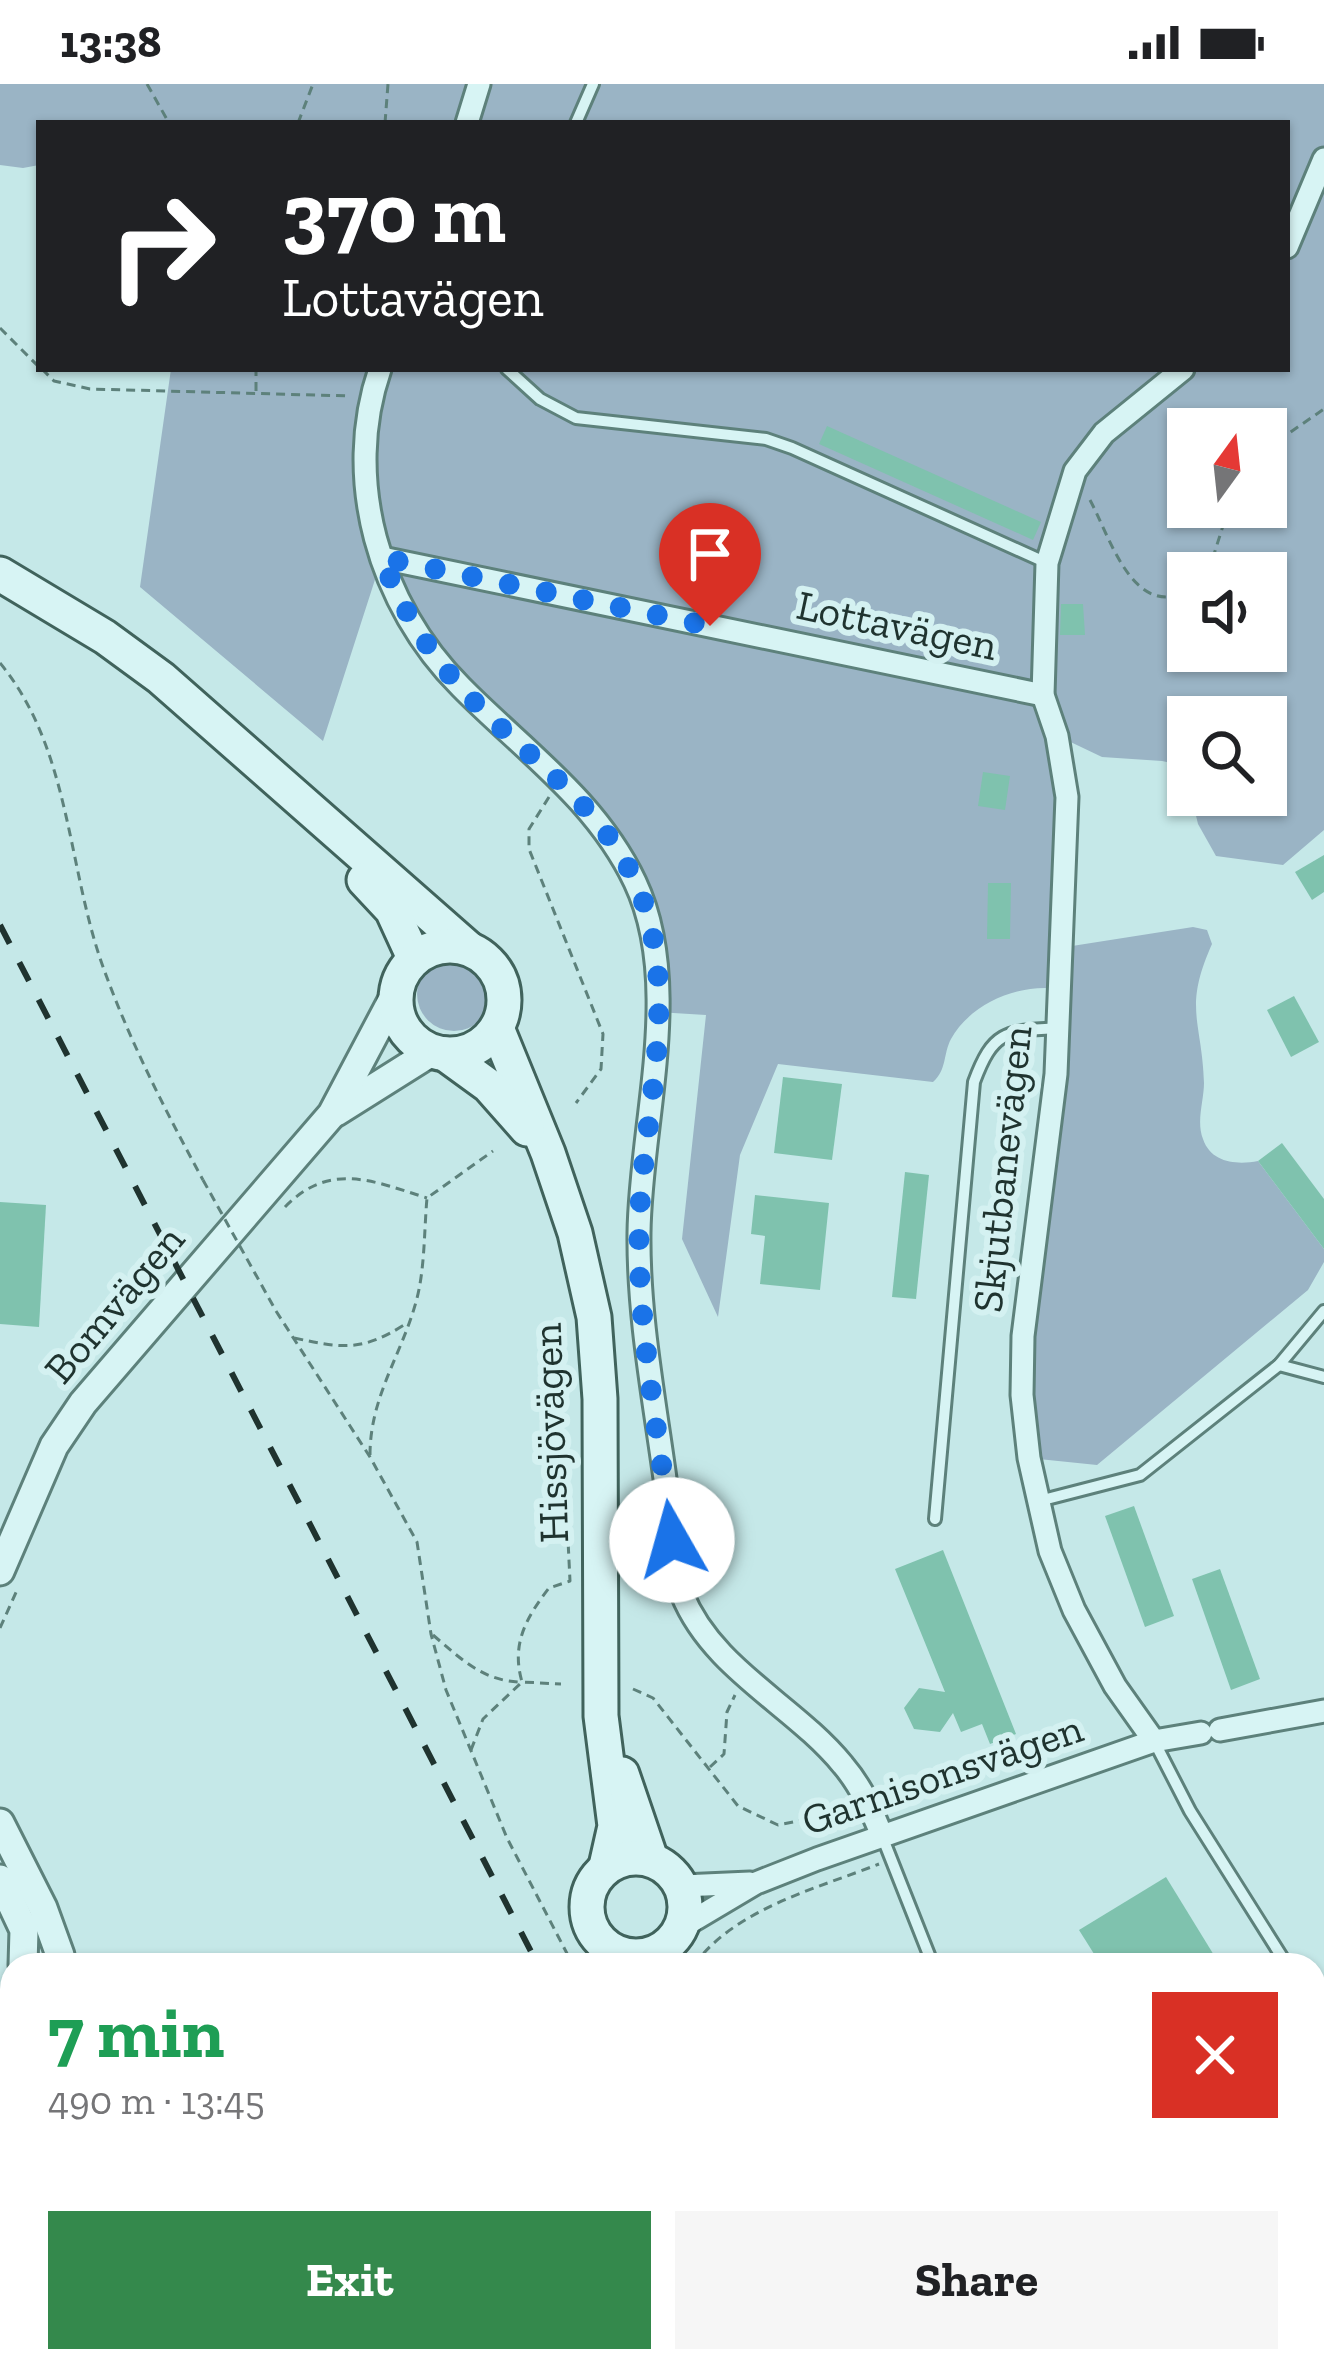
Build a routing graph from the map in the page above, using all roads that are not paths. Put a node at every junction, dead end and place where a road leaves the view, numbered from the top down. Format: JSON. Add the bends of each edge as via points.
{"nodes":[{"id":1,"x":478,"y":84,"type":"edge"},
{"id":2,"x":593,"y":84,"type":"edge"},
{"id":3,"x":468,"y":120,"type":"edge"},
{"id":4,"x":578,"y":120,"type":"edge"},
{"id":5,"x":1324,"y":159,"type":"edge"},
{"id":6,"x":1290,"y":240,"type":"edge"},
{"id":7,"x":379,"y":372,"type":"edge"},
{"id":8,"x":510,"y":372,"type":"edge"},
{"id":9,"x":1179,"y":372,"type":"edge"},
{"id":10,"x":382,"y":558,"type":"junction"},
{"id":11,"x":1047,"y":563,"type":"junction"},
{"id":12,"x":0,"y":574,"type":"edge"},
{"id":13,"x":1043,"y":695,"type":"junction"},
{"id":14,"x":250,"y":754,"type":"junction"},
{"id":15,"x":467,"y":948,"type":"junction"},
{"id":16,"x":414,"y":958,"type":"junction"},
{"id":17,"x":395,"y":995,"type":"junction"},
{"id":18,"x":497,"y":1028,"type":"junction"},
{"id":19,"x":1058,"y":1028,"type":"junction"},
{"id":20,"x":439,"y":1053,"type":"junction"},
{"id":21,"x":332,"y":1114,"type":"junction"},
{"id":22,"x":548,"y":1153,"type":"junction"},
{"id":23,"x":1324,"y":1311,"type":"edge"},
{"id":24,"x":1279,"y":1365,"type":"junction"},
{"id":25,"x":1324,"y":1377,"type":"edge"},
{"id":26,"x":1040,"y":1501,"type":"junction"},
{"id":27,"x":934,"y":1519,"type":"dead end"},
{"id":28,"x":9,"y":1580,"type":"edge"},
{"id":29,"x":1324,"y":1711,"type":"edge"},
{"id":30,"x":601,"y":1716,"type":"junction"},
{"id":31,"x":1154,"y":1742,"type":"junction"},
{"id":32,"x":0,"y":1823,"type":"edge"},
{"id":33,"x":882,"y":1836,"type":"junction"},
{"id":34,"x":0,"y":1850,"type":"edge"},
{"id":35,"x":651,"y":1859,"type":"junction"},
{"id":36,"x":605,"y":1866,"type":"junction"},
{"id":37,"x":0,"y":1879,"type":"edge"},
{"id":38,"x":756,"y":1882,"type":"junction"},
{"id":39,"x":682,"y":1886,"type":"junction"},
{"id":40,"x":678,"y":1950,"type":"edge"},
{"id":41,"x":23,"y":1953,"type":"edge"},
{"id":42,"x":56,"y":1953,"type":"edge"},
{"id":43,"x":59,"y":1953,"type":"edge"},
{"id":44,"x":610,"y":1953,"type":"edge"},
{"id":45,"x":928,"y":1953,"type":"edge"},
{"id":46,"x":1279,"y":1953,"type":"edge"}],
"edges":[{"from":1,"to":3,"type":"street"},
{"from":2,"to":4,"type":"lane"},
{"from":5,"to":6,"type":"street"},
{"from":7,"to":10,"type":"street","via":[[363,455]]},
{"from":8,"to":11,"type":"lane","via":[[576,418],[792,448]]},
{"from":9,"to":11,"type":"street","name":"Skjutbanevägen","via":[[1104,433],[1075,472]]},
{"from":10,"to":13,"type":"street","name":"Lottavägen"},
{"from":10,"to":33,"type":"street","via":[[424,642],[458,685],[562,781],[616,844],[638,888],[655,958],[657,1029],[639,1234],[681,1593],[710,1642],[843,1764]]},
{"from":11,"to":13,"type":"street","name":"Skjutbanevägen"},
{"from":12,"to":14,"type":"main road","via":[[105,637]]},
{"from":13,"to":19,"type":"street","name":"Skjutbanevägen","via":[[1067,797]]},
{"from":14,"to":15,"type":"main road"},
{"from":14,"to":16,"type":"main road","via":[[392,910]]},
{"from":15,"to":16,"type":"main road","via":[[445,945]]},
{"from":15,"to":18,"type":"main road","via":[[500,978]]},
{"from":16,"to":17,"type":"main road"},
{"from":17,"to":20,"type":"main road","via":[[406,1033]]},
{"from":17,"to":21,"type":"street","name":"Bomvägen"},
{"from":18,"to":20,"type":"main road","via":[[461,1053]]},
{"from":18,"to":22,"type":"main road","name":"Hissjövägen"},
{"from":19,"to":26,"type":"street","name":"Skjutbanevägen","via":[[1023,1336],[1022,1395]]},
{"from":19,"to":27,"type":"lane","via":[[1012,1030],[987,1047],[974,1082]]},
{"from":20,"to":21,"type":"street","name":"Bomvägen"},
{"from":20,"to":22,"type":"main road","name":"Hissjövägen","via":[[489,1086]]},
{"from":21,"to":28,"type":"street","name":"Bomvägen","via":[[83,1403],[54,1446]]},
{"from":22,"to":30,"type":"main road","name":"Hissjövägen","via":[[594,1317]]},
{"from":23,"to":24,"type":"lane"},
{"from":24,"to":25,"type":"lane"},
{"from":24,"to":26,"type":"lane","via":[[1140,1475]]},
{"from":26,"to":31,"type":"street","name":"Skjutbanevägen","via":[[1074,1610]]},
{"from":29,"to":31,"type":"street","name":"Garnisonsvägen"},
{"from":30,"to":35,"type":"main road","name":"Hissjövägen"},
{"from":30,"to":36,"type":"main road","name":"Hissjövägen","via":[[615,1826]]},
{"from":31,"to":33,"type":"street","name":"Garnisonsvägen"},
{"from":31,"to":46,"type":"lane","name":"Skjutbanevägen"},
{"from":32,"to":43,"type":"street"},
{"from":33,"to":38,"type":"street","name":"Garnisonsvägen"},
{"from":33,"to":45,"type":"lane"},
{"from":34,"to":42,"type":"street"},
{"from":35,"to":36,"type":"main road"},
{"from":35,"to":39,"type":"main road"},
{"from":36,"to":44,"type":"main road","via":[[586,1895],[589,1926]]},
{"from":37,"to":41,"type":"street","via":[[24,1930]]},
{"from":38,"to":39,"type":"street","name":"Garnisonsvägen"},
{"from":38,"to":40,"type":"street","name":"Garnisonsvägen"},
{"from":39,"to":40,"type":"main road"}]}
